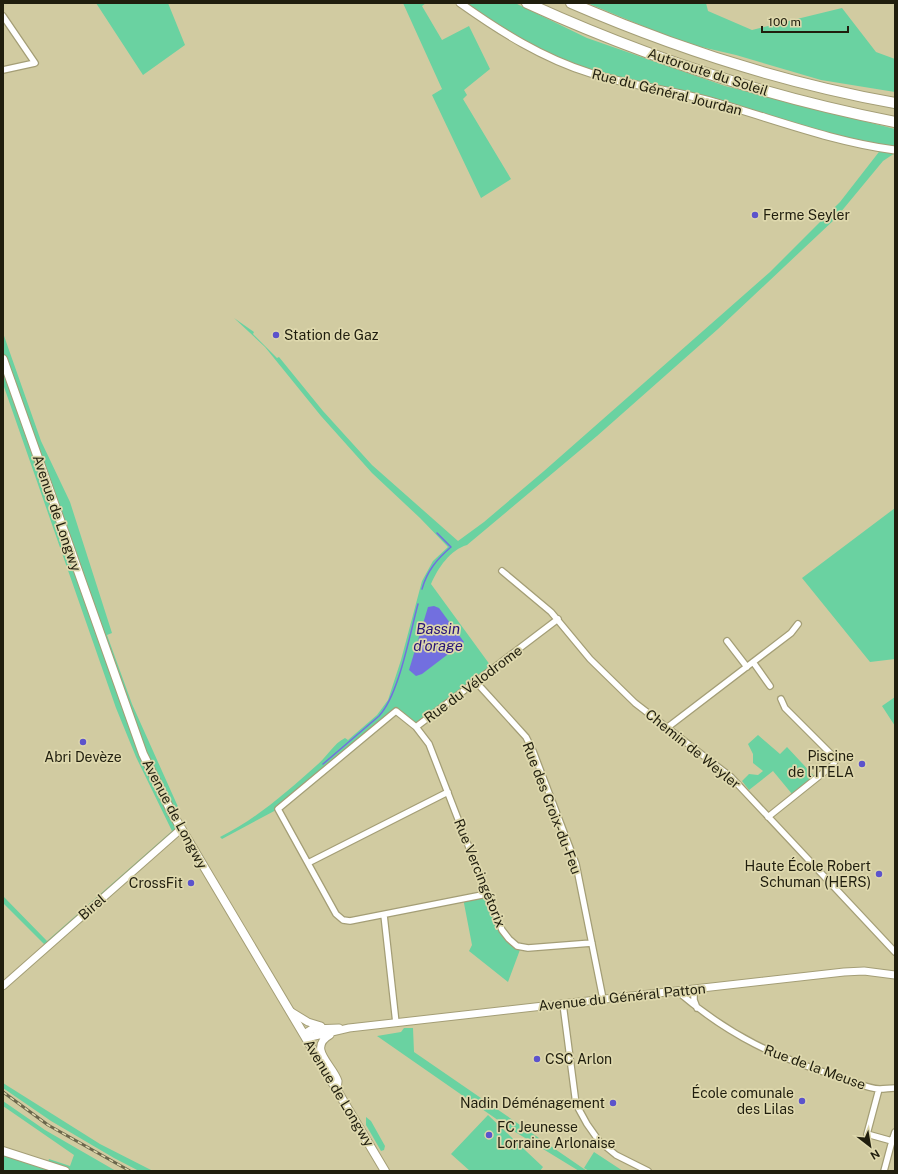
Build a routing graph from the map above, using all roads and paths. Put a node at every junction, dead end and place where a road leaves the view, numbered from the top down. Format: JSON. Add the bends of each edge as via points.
{"nodes":[{"id":1,"x":460,"y":3,"type":"edge"},
{"id":2,"x":527,"y":3,"type":"edge"},
{"id":3,"x":571,"y":3,"type":"edge"},
{"id":4,"x":3,"y":16,"type":"edge"},
{"id":5,"x":3,"y":70,"type":"edge"},
{"id":6,"x":895,"y":103,"type":"edge"},
{"id":7,"x":895,"y":122,"type":"edge"},
{"id":8,"x":891,"y":149,"type":"edge"},
{"id":9,"x":3,"y":359,"type":"edge"},
{"id":10,"x":502,"y":571,"type":"dead end"},
{"id":11,"x":558,"y":619,"type":"junction"},
{"id":12,"x":798,"y":624,"type":"dead end"},
{"id":13,"x":727,"y":641,"type":"dead end"},
{"id":14,"x":753,"y":662,"type":"junction"},
{"id":15,"x":747,"y":667,"type":"junction"},
{"id":16,"x":476,"y":682,"type":"junction"},
{"id":17,"x":770,"y":686,"type":"dead end"},
{"id":18,"x":781,"y":699,"type":"dead end"},
{"id":19,"x":416,"y":727,"type":"junction"},
{"id":20,"x":668,"y":727,"type":"junction"},
{"id":21,"x":448,"y":792,"type":"junction"},
{"id":22,"x":768,"y":817,"type":"junction"},
{"id":23,"x":181,"y":829,"type":"junction"},
{"id":24,"x":308,"y":863,"type":"junction"},
{"id":25,"x":487,"y":894,"type":"junction"},
{"id":26,"x":384,"y":915,"type":"junction"},
{"id":27,"x":592,"y":943,"type":"junction"},
{"id":28,"x":895,"y":952,"type":"edge"},
{"id":29,"x":895,"y":975,"type":"edge"},
{"id":30,"x":3,"y":986,"type":"edge"},
{"id":31,"x":694,"y":989,"type":"junction"},
{"id":32,"x":677,"y":991,"type":"junction"},
{"id":33,"x":603,"y":999,"type":"junction"},
{"id":34,"x":563,"y":1004,"type":"junction"},
{"id":35,"x":697,"y":1008,"type":"junction"},
{"id":36,"x":290,"y":1011,"type":"junction"},
{"id":37,"x":396,"y":1023,"type":"junction"},
{"id":38,"x":323,"y":1027,"type":"junction"},
{"id":39,"x":349,"y":1028,"type":"junction"},
{"id":40,"x":305,"y":1036,"type":"junction"},
{"id":41,"x":895,"y":1088,"type":"edge"},
{"id":42,"x":879,"y":1089,"type":"junction"},
{"id":43,"x":337,"y":1090,"type":"junction"},
{"id":44,"x":895,"y":1132,"type":"edge"},
{"id":45,"x":892,"y":1141,"type":"junction"},
{"id":46,"x":3,"y":1152,"type":"edge"},
{"id":47,"x":65,"y":1171,"type":"edge"},
{"id":48,"x":385,"y":1171,"type":"edge"},
{"id":49,"x":648,"y":1171,"type":"edge"},
{"id":50,"x":884,"y":1171,"type":"edge"}],
"edges":[{"from":1,"to":8,"type":"main road","name":"Rue du Général Jourdan","via":[[514,40],[566,65],[618,80],[712,101],[828,136]]},
{"from":2,"to":7,"type":"highway","name":"Autoroute du Soleil","via":[[608,38],[711,75],[817,105]]},
{"from":3,"to":6,"type":"highway","name":"Autoroute du Soleil","via":[[666,42],[732,63],[819,87]]},
{"from":4,"to":5,"type":"street","via":[[35,63]]},
{"from":9,"to":23,"type":"main road","name":"Avenue de Longwy","via":[[143,754]]},
{"from":10,"to":11,"type":"street","name":"Chemin de Weyler"},
{"from":11,"to":16,"type":"street","name":"Rue du Vélodrome"},
{"from":11,"to":20,"type":"street","name":"Chemin de Weyler","via":[[590,659],[614,683]]},
{"from":12,"to":14,"type":"street","via":[[791,633]]},
{"from":13,"to":15,"type":"street"},
{"from":14,"to":15,"type":"street"},
{"from":14,"to":17,"type":"street"},
{"from":15,"to":20,"type":"street"},
{"from":16,"to":19,"type":"street","name":"Rue du Vélodrome"},
{"from":16,"to":27,"type":"street","name":"Rue des Croix-du-Feu","via":[[526,737],[533,751],[576,864]]},
{"from":18,"to":22,"type":"street","via":[[785,708],[835,761]]},
{"from":19,"to":21,"type":"street","name":"Rue Vercingétorix","via":[[429,744]]},
{"from":19,"to":24,"type":"street","name":"Rue du Vélodrome","via":[[396,711],[278,808]]},
{"from":20,"to":22,"type":"street","name":"Chemin de Weyler","via":[[731,777]]},
{"from":21,"to":24,"type":"street"},
{"from":21,"to":25,"type":"street","name":"Rue Vercingétorix"},
{"from":22,"to":28,"type":"street","name":"Chemin de Weyler"},
{"from":23,"to":30,"type":"main road","name":"Birel"},
{"from":23,"to":36,"type":"main road","name":"Avenue de Longwy"},
{"from":24,"to":26,"type":"street","via":[[336,914],[342,920]]},
{"from":25,"to":26,"type":"street"},
{"from":25,"to":27,"type":"street","name":"Rue Vercingétorix","via":[[502,930],[517,946],[528,948]]},
{"from":26,"to":37,"type":"street"},
{"from":27,"to":33,"type":"street","name":"Rue des Croix-du-Feu"},
{"from":29,"to":31,"type":"main road","name":"Avenue du Général Patton","via":[[864,971],[844,972]]},
{"from":31,"to":32,"type":"main road","name":"Avenue du Général Patton"},
{"from":31,"to":35,"type":"street"},
{"from":32,"to":33,"type":"main road","name":"Avenue du Général Patton"},
{"from":32,"to":35,"type":"street","name":"Rue de la Meuse"},
{"from":33,"to":34,"type":"main road","name":"Avenue du Général Patton"},
{"from":34,"to":37,"type":"main road","name":"Avenue du Général Patton"},
{"from":34,"to":49,"type":"street","via":[[576,1104],[600,1141],[616,1155]]},
{"from":35,"to":42,"type":"street","name":"Rue de la Meuse","via":[[740,1037],[766,1050],[803,1066]]},
{"from":36,"to":38,"type":"main road","via":[[308,1022]]},
{"from":36,"to":40,"type":"main road","name":"Avenue de Longwy"},
{"from":37,"to":39,"type":"main road","name":"Avenue du Général Patton"},
{"from":38,"to":39,"type":"main road"},
{"from":38,"to":40,"type":"main road","via":[[312,1029]]},
{"from":39,"to":40,"type":"main road"},
{"from":39,"to":43,"type":"main road","via":[[328,1036],[320,1044],[320,1051],[338,1081]]},
{"from":40,"to":43,"type":"main road","name":"Avenue de Longwy"},
{"from":41,"to":42,"type":"street","name":"Rue de la Meuse"},
{"from":42,"to":45,"type":"street","via":[[867,1134]]},
{"from":43,"to":48,"type":"main road","name":"Avenue de Longwy"},
{"from":44,"to":45,"type":"street"},
{"from":45,"to":50,"type":"street"},
{"from":46,"to":47,"type":"main road"}]}
